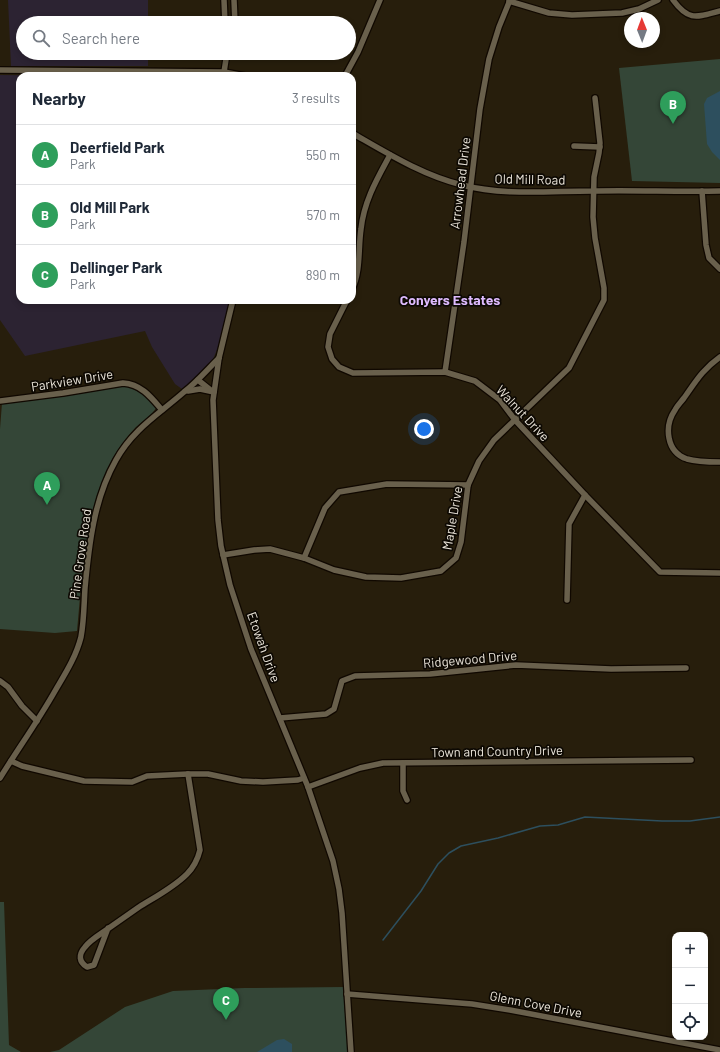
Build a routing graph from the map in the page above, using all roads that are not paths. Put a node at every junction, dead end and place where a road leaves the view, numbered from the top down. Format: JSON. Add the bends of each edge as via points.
{"nodes":[{"id":1,"x":224,"y":0,"type":"edge"},
{"id":2,"x":234,"y":0,"type":"edge"},
{"id":3,"x":380,"y":0,"type":"edge"},
{"id":4,"x":658,"y":0,"type":"edge"},
{"id":5,"x":673,"y":0,"type":"edge"},
{"id":6,"x":509,"y":1,"type":"edge"},
{"id":7,"x":720,"y":11,"type":"edge"},
{"id":8,"x":225,"y":16,"type":"edge"},
{"id":9,"x":235,"y":16,"type":"edge"},
{"id":10,"x":356,"y":56,"type":"edge"},
{"id":11,"x":226,"y":60,"type":"edge"},
{"id":12,"x":354,"y":60,"type":"edge"},
{"id":13,"x":0,"y":70,"type":"edge"},
{"id":14,"x":224,"y":72,"type":"joint"},
{"id":15,"x":348,"y":72,"type":"edge"},
{"id":16,"x":595,"y":98,"type":"dead end"},
{"id":17,"x":356,"y":135,"type":"edge"},
{"id":18,"x":574,"y":146,"type":"dead end"},
{"id":19,"x":600,"y":147,"type":"junction"},
{"id":20,"x":390,"y":155,"type":"junction"},
{"id":21,"x":471,"y":187,"type":"junction"},
{"id":22,"x":594,"y":191,"type":"junction"},
{"id":23,"x":702,"y":191,"type":"junction"},
{"id":24,"x":720,"y":191,"type":"edge"},
{"id":25,"x":720,"y":269,"type":"edge"},
{"id":26,"x":356,"y":277,"type":"edge"},
{"id":27,"x":232,"y":304,"type":"edge"},
{"id":28,"x":345,"y":304,"type":"edge"},
{"id":29,"x":720,"y":357,"type":"edge"},
{"id":30,"x":219,"y":358,"type":"junction"},
{"id":31,"x":445,"y":372,"type":"junction"},
{"id":32,"x":198,"y":380,"type":"junction"},
{"id":33,"x":186,"y":392,"type":"junction"},
{"id":34,"x":214,"y":392,"type":"junction"},
{"id":35,"x":0,"y":401,"type":"edge"},
{"id":36,"x":162,"y":410,"type":"junction"},
{"id":37,"x":515,"y":420,"type":"junction"},
{"id":38,"x":720,"y":462,"type":"edge"},
{"id":39,"x":468,"y":485,"type":"junction"},
{"id":40,"x":585,"y":495,"type":"junction"},
{"id":41,"x":223,"y":555,"type":"junction"},
{"id":42,"x":304,"y":558,"type":"junction"},
{"id":43,"x":720,"y":573,"type":"edge"},
{"id":44,"x":567,"y":600,"type":"dead end"},
{"id":45,"x":686,"y":668,"type":"dead end"},
{"id":46,"x":0,"y":681,"type":"edge"},
{"id":47,"x":280,"y":718,"type":"junction"},
{"id":48,"x":37,"y":721,"type":"junction"},
{"id":49,"x":11,"y":760,"type":"junction"},
{"id":50,"x":691,"y":760,"type":"dead end"},
{"id":51,"x":403,"y":763,"type":"junction"},
{"id":52,"x":188,"y":774,"type":"junction"},
{"id":53,"x":0,"y":778,"type":"edge"},
{"id":54,"x":304,"y":778,"type":"junction"},
{"id":55,"x":308,"y":787,"type":"junction"},
{"id":56,"x":408,"y":800,"type":"dead end"},
{"id":57,"x":108,"y":928,"type":"junction"},
{"id":58,"x":347,"y":994,"type":"junction"},
{"id":59,"x":720,"y":1050,"type":"edge"},
{"id":60,"x":351,"y":1052,"type":"edge"}],
"edges":[{"from":1,"to":8,"type":"street"},
{"from":2,"to":9,"type":"street"},
{"from":3,"to":10,"type":"street"},
{"from":4,"to":6,"type":"street","via":[[639,9],[622,13],[572,15],[548,13]]},
{"from":5,"to":7,"type":"street","via":[[679,9],[690,16],[701,17]]},
{"from":6,"to":21,"type":"street","name":"Arrowhead Drive","via":[[489,59]]},
{"from":11,"to":14,"type":"street"},
{"from":12,"to":15,"type":"street"},
{"from":13,"to":14,"type":"street"},
{"from":16,"to":19,"type":"street","name":"Maple Drive"},
{"from":17,"to":20,"type":"street","name":"Old Mill Road"},
{"from":18,"to":19,"type":"street"},
{"from":19,"to":22,"type":"street","name":"Maple Drive","via":[[594,171]]},
{"from":20,"to":21,"type":"street","name":"Old Mill Road","via":[[433,176]]},
{"from":20,"to":26,"type":"street","via":[[364,209]]},
{"from":21,"to":22,"type":"street","name":"Old Mill Road","via":[[506,192]]},
{"from":21,"to":31,"type":"street","name":"Arrowhead Drive"},
{"from":22,"to":23,"type":"street","name":"Old Mill Road"},
{"from":22,"to":37,"type":"street","name":"Maple Drive","via":[[594,229],[604,300],[569,368]]},
{"from":23,"to":24,"type":"street","name":"Old Mill Road"},
{"from":23,"to":25,"type":"street","via":[[706,245],[709,258]]},
{"from":27,"to":30,"type":"street","name":"Etowah Drive"},
{"from":28,"to":31,"type":"street","name":"Walnut Drive","via":[[330,334],[328,347],[332,359],[339,368],[353,373]]},
{"from":29,"to":38,"type":"street","via":[[700,374],[674,411],[668,426],[668,437],[680,456],[696,461]]},
{"from":30,"to":32,"type":"street","name":"Pine Grove Road"},
{"from":30,"to":34,"type":"street","name":"Etowah Drive"},
{"from":31,"to":37,"type":"street","name":"Walnut Drive","via":[[475,381],[500,400]]},
{"from":32,"to":33,"type":"street","name":"Pine Grove Road"},
{"from":32,"to":34,"type":"street"},
{"from":33,"to":34,"type":"street","via":[[197,389]]},
{"from":33,"to":36,"type":"street","name":"Pine Grove Road"},
{"from":34,"to":41,"type":"street","name":"Etowah Drive","via":[[218,514]]},
{"from":35,"to":36,"type":"street","name":"Parkview Drive","via":[[127,384],[144,391]]},
{"from":36,"to":48,"type":"street","name":"Pine Grove Road","via":[[141,427],[124,447],[105,485],[92,526],[81,635],[77,651]]},
{"from":37,"to":39,"type":"street","name":"Maple Drive","via":[[490,445]]},
{"from":37,"to":40,"type":"street","name":"Walnut Drive"},
{"from":39,"to":42,"type":"street","via":[[387,484],[339,492],[325,508]]},
{"from":39,"to":42,"type":"street","name":"Maple Drive","via":[[461,542],[456,558],[441,571],[401,578],[366,577],[334,570]]},
{"from":40,"to":43,"type":"street","name":"Walnut Drive","via":[[660,572]]},
{"from":40,"to":44,"type":"street","via":[[569,524]]},
{"from":41,"to":42,"type":"street","name":"Maple Drive","via":[[265,549]]},
{"from":41,"to":47,"type":"street","name":"Etowah Drive","via":[[251,649]]},
{"from":45,"to":47,"type":"street","name":"Ridgewood Drive","via":[[611,669],[516,665],[430,674],[355,676],[342,681],[334,709],[326,714]]},
{"from":46,"to":48,"type":"street"},
{"from":47,"to":54,"type":"street","name":"Etowah Drive"},
{"from":48,"to":49,"type":"street","name":"Pine Grove Road"},
{"from":49,"to":52,"type":"street","via":[[22,766],[84,781],[132,782],[147,776]]},
{"from":49,"to":53,"type":"street","name":"Pine Grove Road"},
{"from":50,"to":51,"type":"street","name":"Town and Country Drive"},
{"from":51,"to":55,"type":"street","name":"Town and Country Drive","via":[[368,766]]},
{"from":51,"to":56,"type":"street","via":[[403,791]]},
{"from":52,"to":54,"type":"street","via":[[208,774],[241,781],[263,782]]},
{"from":52,"to":57,"type":"street","via":[[200,850],[198,856],[187,874],[160,895]]},
{"from":54,"to":55,"type":"street","name":"Etowah Drive"},
{"from":55,"to":58,"type":"street","name":"Etowah Drive","via":[[336,874],[342,913]]},
{"from":57,"to":57,"type":"street","via":[[85,946],[80,956],[83,965],[94,965]]},
{"from":58,"to":59,"type":"street","name":"Glenn Cove Drive","via":[[472,1004]]},
{"from":58,"to":60,"type":"street","name":"Etowah Drive"}]}
